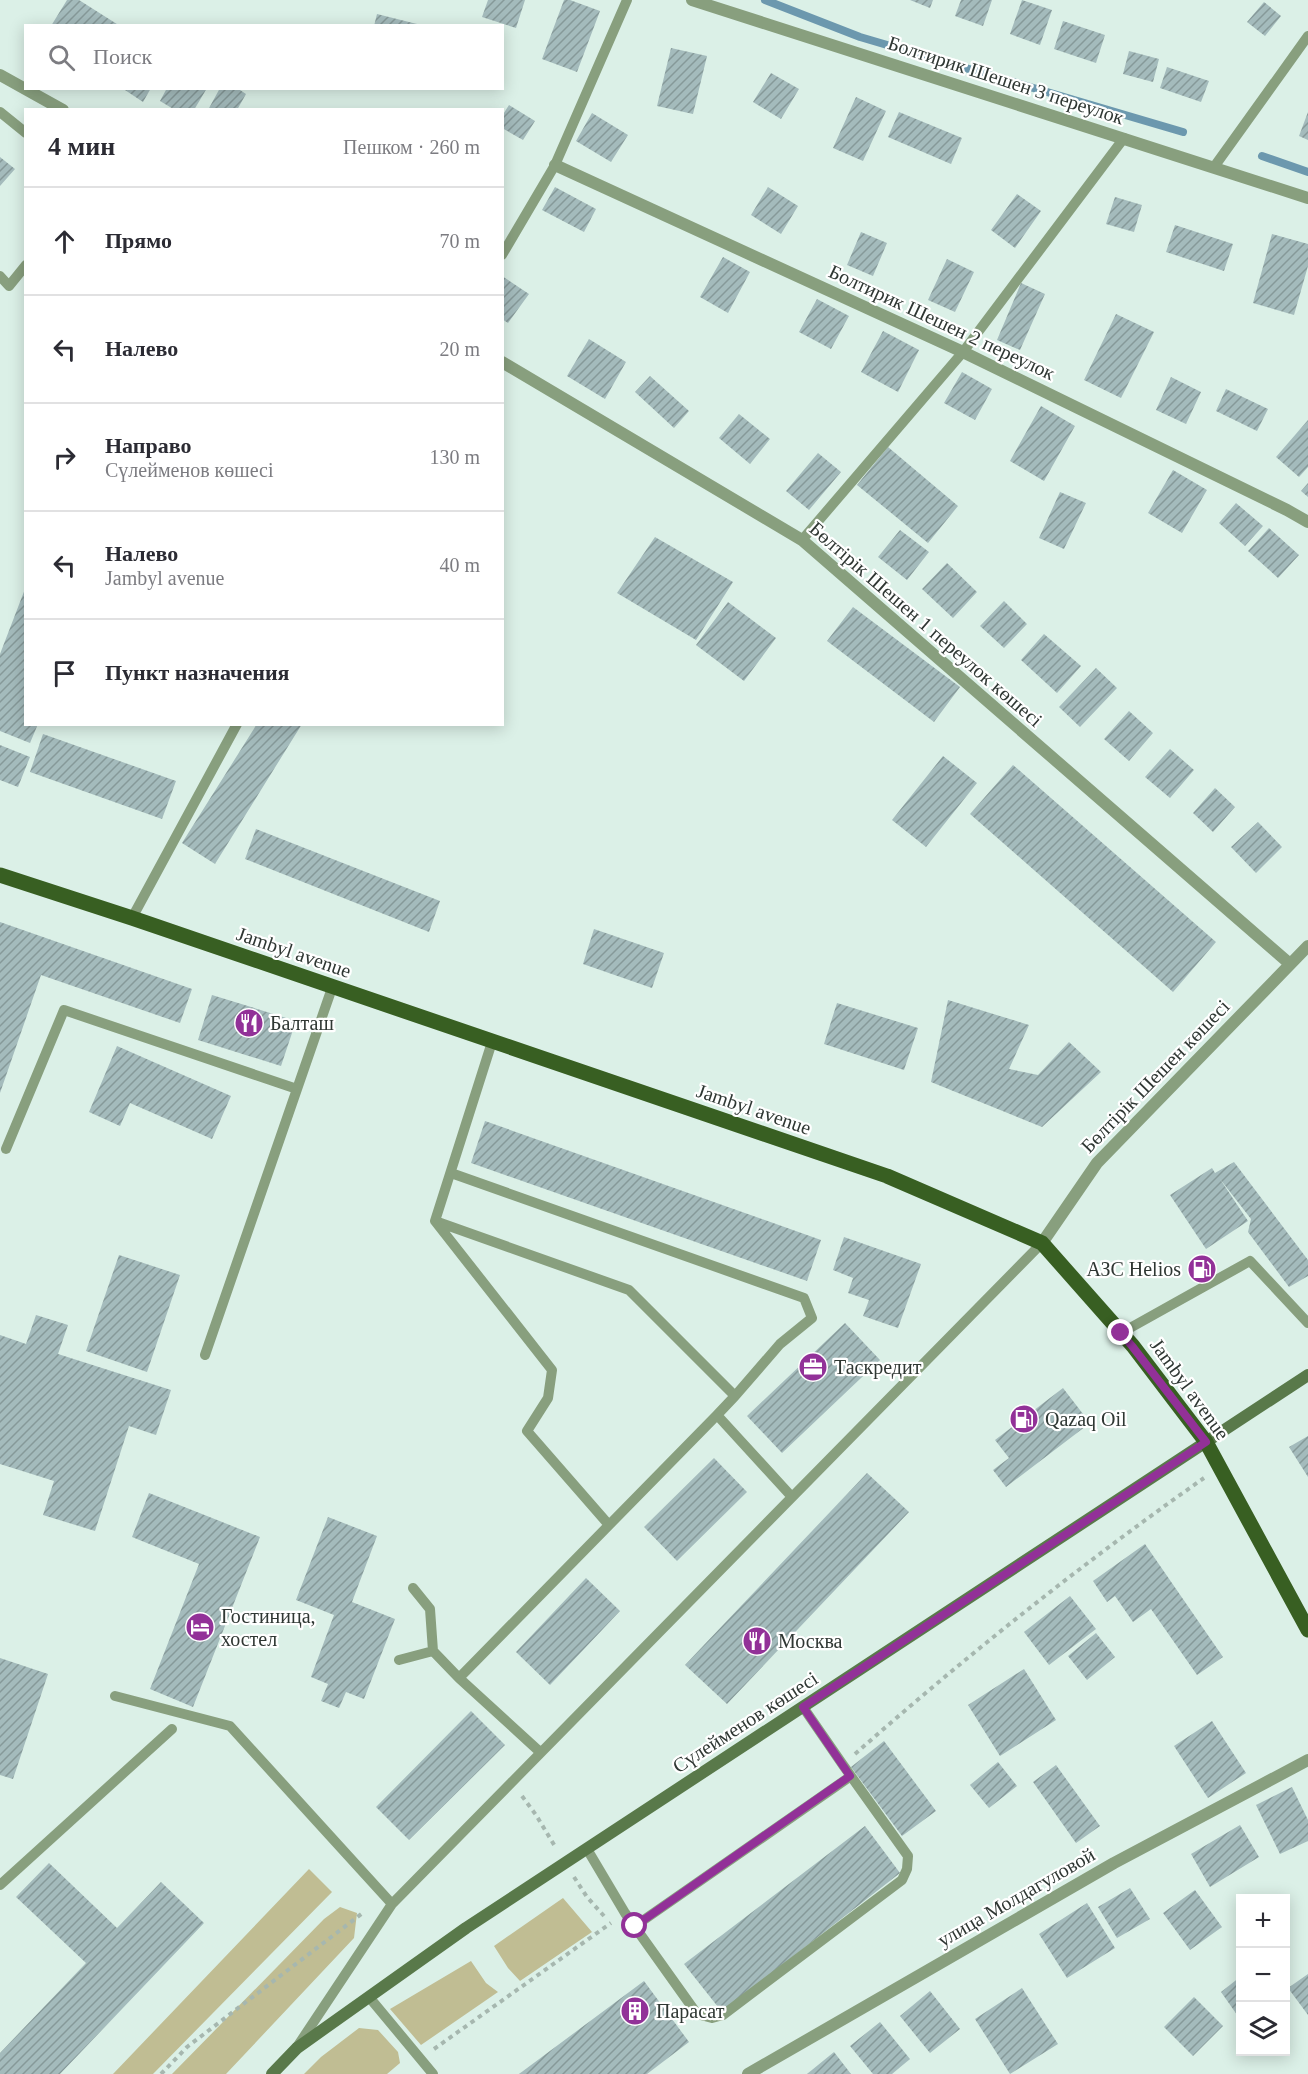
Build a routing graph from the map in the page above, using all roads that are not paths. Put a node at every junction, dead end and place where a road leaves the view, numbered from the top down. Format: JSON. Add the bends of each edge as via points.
{"nodes":[{"id":1,"x":627,"y":0,"type":"edge"},
{"id":2,"x":692,"y":0,"type":"edge"},
{"id":3,"x":1308,"y":36,"type":"edge"},
{"id":4,"x":0,"y":75,"type":"edge"},
{"id":5,"x":24,"y":88,"type":"edge"},
{"id":6,"x":27,"y":90,"type":"edge"},
{"id":7,"x":59,"y":108,"type":"edge"},
{"id":8,"x":0,"y":112,"type":"edge"},
{"id":9,"x":24,"y":131,"type":"edge"},
{"id":10,"x":1124,"y":138,"type":"junction"},
{"id":11,"x":555,"y":165,"type":"junction"},
{"id":12,"x":1214,"y":167,"type":"junction"},
{"id":13,"x":1308,"y":198,"type":"edge"},
{"id":14,"x":504,"y":252,"type":"edge"},
{"id":15,"x":24,"y":267,"type":"edge"},
{"id":16,"x":0,"y":276,"type":"edge"},
{"id":17,"x":963,"y":352,"type":"junction"},
{"id":18,"x":504,"y":363,"type":"edge"},
{"id":19,"x":1308,"y":522,"type":"edge"},
{"id":20,"x":802,"y":540,"type":"junction"},
{"id":21,"x":236,"y":726,"type":"edge"},
{"id":22,"x":0,"y":875,"type":"edge"},
{"id":23,"x":132,"y":918,"type":"junction"},
{"id":24,"x":1308,"y":945,"type":"edge"},
{"id":25,"x":1290,"y":964,"type":"junction"},
{"id":26,"x":332,"y":988,"type":"junction"},
{"id":27,"x":492,"y":1042,"type":"junction"},
{"id":28,"x":297,"y":1089,"type":"junction"},
{"id":29,"x":6,"y":1149,"type":"dead end"},
{"id":30,"x":450,"y":1173,"type":"junction"},
{"id":31,"x":435,"y":1221,"type":"junction"},
{"id":32,"x":1042,"y":1243,"type":"junction"},
{"id":33,"x":1308,"y":1323,"type":"edge"},
{"id":34,"x":1121,"y":1333,"type":"junction"},
{"id":35,"x":205,"y":1354,"type":"dead end"},
{"id":36,"x":1308,"y":1375,"type":"edge"},
{"id":37,"x":735,"y":1396,"type":"junction"},
{"id":38,"x":717,"y":1415,"type":"junction"},
{"id":39,"x":1206,"y":1442,"type":"junction"},
{"id":40,"x":792,"y":1497,"type":"junction"},
{"id":41,"x":609,"y":1525,"type":"junction"},
{"id":42,"x":413,"y":1588,"type":"dead end"},
{"id":43,"x":1308,"y":1630,"type":"edge"},
{"id":44,"x":433,"y":1651,"type":"junction"},
{"id":45,"x":399,"y":1660,"type":"dead end"},
{"id":46,"x":459,"y":1678,"type":"junction"},
{"id":47,"x":115,"y":1696,"type":"dead end"},
{"id":48,"x":803,"y":1707,"type":"junction"},
{"id":49,"x":172,"y":1729,"type":"dead end"},
{"id":50,"x":540,"y":1752,"type":"junction"},
{"id":51,"x":1308,"y":1760,"type":"edge"},
{"id":52,"x":850,"y":1776,"type":"junction"},
{"id":53,"x":587,"y":1849,"type":"junction"},
{"id":54,"x":0,"y":1885,"type":"edge"},
{"id":55,"x":392,"y":1904,"type":"junction"},
{"id":56,"x":635,"y":1926,"type":"junction"},
{"id":57,"x":369,"y":1997,"type":"junction"},
{"id":58,"x":297,"y":2048,"type":"junction"},
{"id":59,"x":272,"y":2074,"type":"edge"},
{"id":60,"x":433,"y":2074,"type":"edge"},
{"id":61,"x":748,"y":2074,"type":"edge"}],
"edges":[{"from":1,"to":11,"type":"lane"},
{"from":2,"to":10,"type":"street","name":"Болтирик Шешен 3 переулок"},
{"from":3,"to":12,"type":"lane"},
{"from":4,"to":5,"type":"street"},
{"from":6,"to":7,"type":"street"},
{"from":8,"to":9,"type":"lane"},
{"from":10,"to":12,"type":"street","name":"Болтирик Шешен 3 переулок"},
{"from":10,"to":17,"type":"lane"},
{"from":11,"to":14,"type":"lane"},
{"from":11,"to":17,"type":"street","name":"Болтирик Шешен 2 переулок"},
{"from":12,"to":13,"type":"street","name":"Болтирик Шешен 3 переулок"},
{"from":15,"to":16,"type":"lane","via":[[9,286]]},
{"from":17,"to":19,"type":"street","name":"Болтирик Шешен 2 переулок"},
{"from":17,"to":20,"type":"lane"},
{"from":18,"to":20,"type":"street","name":"Бөлтірік Шешен 1 переулок көшесі"},
{"from":20,"to":25,"type":"street","name":"Бөлтірік Шешен 1 переулок көшесі"},
{"from":21,"to":23,"type":"lane"},
{"from":22,"to":23,"type":"main road","name":"Jambyl avenue"},
{"from":23,"to":26,"type":"main road","name":"Jambyl avenue"},
{"from":24,"to":25,"type":"street","name":"Бөлтірік Шешен көшесі"},
{"from":25,"to":32,"type":"street","name":"Бөлтірік Шешен көшесі","via":[[1097,1163]]},
{"from":26,"to":27,"type":"main road","name":"Jambyl avenue"},
{"from":26,"to":28,"type":"lane"},
{"from":27,"to":30,"type":"lane"},
{"from":27,"to":32,"type":"main road","name":"Jambyl avenue","via":[[887,1176]]},
{"from":28,"to":29,"type":"lane","via":[[64,1011]]},
{"from":28,"to":35,"type":"lane"},
{"from":30,"to":31,"type":"lane"},
{"from":30,"to":37,"type":"lane","via":[[804,1299],[812,1318],[780,1344]]},
{"from":31,"to":37,"type":"lane","via":[[629,1290]]},
{"from":31,"to":41,"type":"lane","via":[[552,1370],[548,1398],[527,1431]]},
{"from":32,"to":34,"type":"main road","name":"Jambyl avenue"},
{"from":32,"to":40,"type":"lane"},
{"from":33,"to":34,"type":"lane","via":[[1250,1261]]},
{"from":34,"to":39,"type":"main road","name":"Jambyl avenue"},
{"from":36,"to":39,"type":"main road","name":"Сүлейменов көшесі"},
{"from":37,"to":38,"type":"lane"},
{"from":38,"to":40,"type":"lane"},
{"from":38,"to":41,"type":"lane"},
{"from":39,"to":43,"type":"main road","name":"Jambyl avenue"},
{"from":39,"to":48,"type":"main road","name":"Сүлейменов көшесі"},
{"from":40,"to":50,"type":"lane"},
{"from":41,"to":46,"type":"lane"},
{"from":42,"to":44,"type":"lane","via":[[430,1609]]},
{"from":44,"to":45,"type":"lane"},
{"from":44,"to":46,"type":"lane"},
{"from":46,"to":50,"type":"lane"},
{"from":47,"to":55,"type":"lane","via":[[230,1726]]},
{"from":48,"to":52,"type":"lane"},
{"from":48,"to":53,"type":"main road","name":"Сүлейменов көшесі"},
{"from":49,"to":54,"type":"lane"},
{"from":50,"to":55,"type":"lane"},
{"from":51,"to":61,"type":"street","name":"улица Молдагуловой","via":[[1114,1863]]},
{"from":52,"to":56,"type":"lane"},
{"from":52,"to":56,"type":"lane","via":[[908,1856],[908,1869],[902,1880],[723,2015],[712,2018],[697,2014]]},
{"from":53,"to":56,"type":"lane"},
{"from":53,"to":57,"type":"main road","name":"Сүлейменов көшесі"},
{"from":55,"to":58,"type":"lane"},
{"from":57,"to":58,"type":"main road","name":"Сүлейменов көшесі"},
{"from":57,"to":60,"type":"lane"},
{"from":58,"to":59,"type":"main road","name":"Сүлейменов көшесі"}]}
